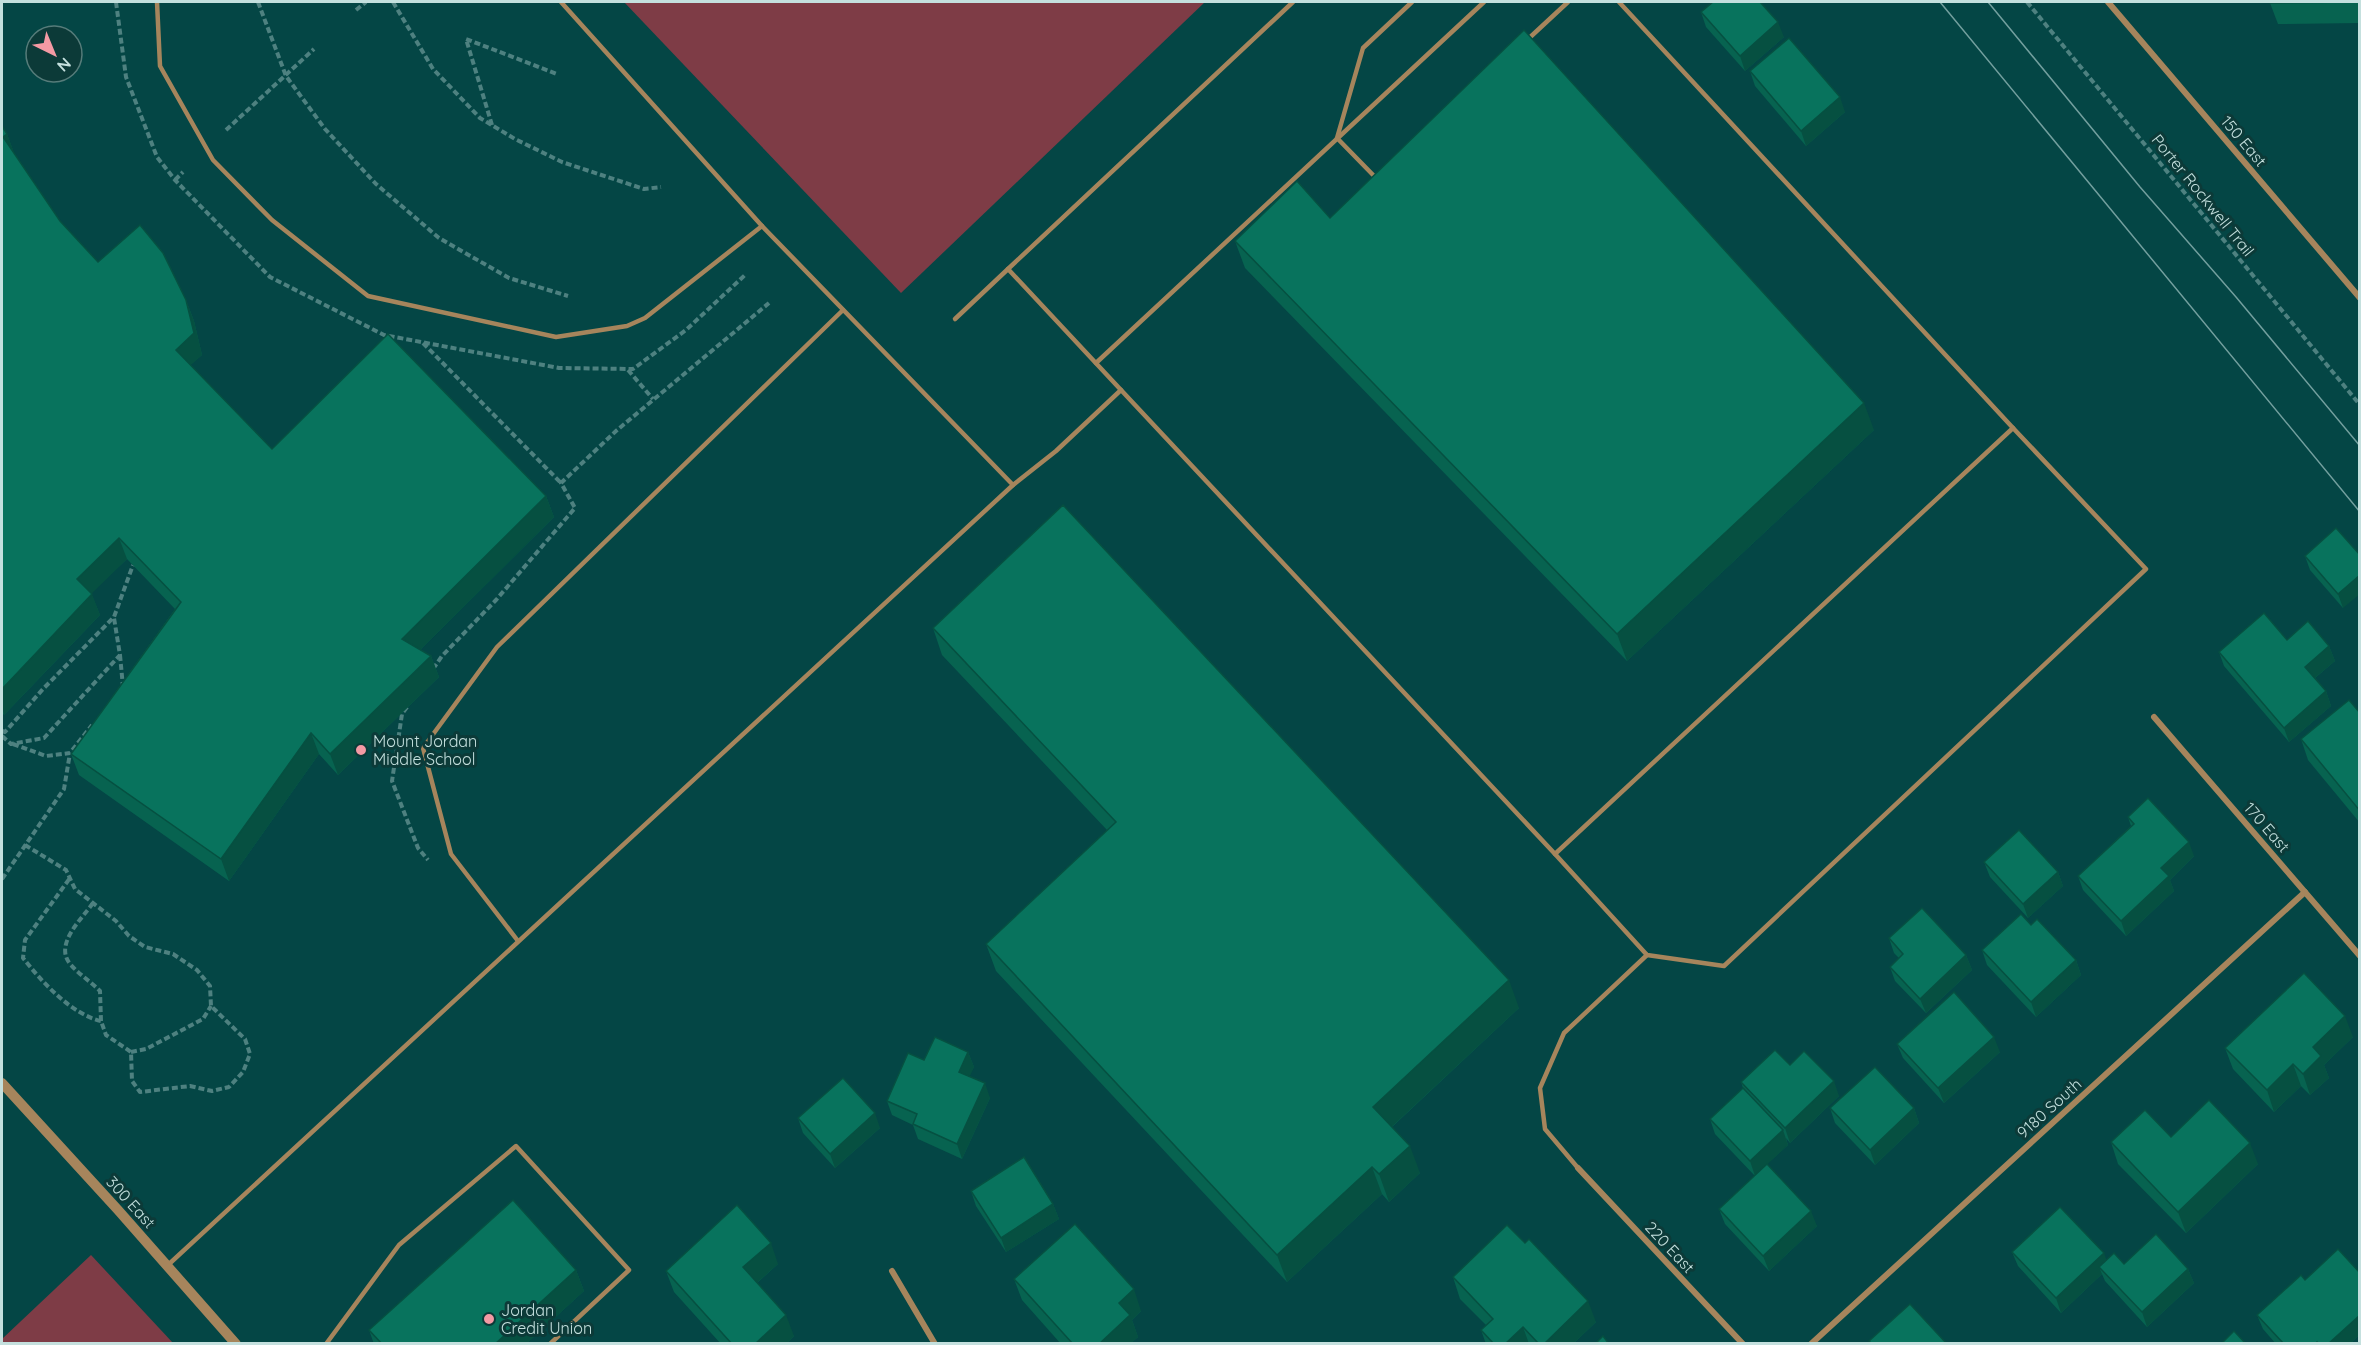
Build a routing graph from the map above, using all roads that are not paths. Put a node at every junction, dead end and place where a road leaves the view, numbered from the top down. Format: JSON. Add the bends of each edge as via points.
{"nodes":[{"id":1,"x":157,"y":2,"type":"edge"},
{"id":2,"x":561,"y":2,"type":"edge"},
{"id":3,"x":1293,"y":2,"type":"edge"},
{"id":4,"x":1412,"y":2,"type":"edge"},
{"id":5,"x":1484,"y":2,"type":"edge"},
{"id":6,"x":1568,"y":2,"type":"edge"},
{"id":7,"x":1619,"y":2,"type":"edge"},
{"id":8,"x":2109,"y":2,"type":"edge"},
{"id":9,"x":1525,"y":42,"type":"edge"},
{"id":10,"x":1337,"y":138,"type":"junction"},
{"id":11,"x":1386,"y":172,"type":"edge"},
{"id":12,"x":762,"y":226,"type":"junction"},
{"id":13,"x":1008,"y":269,"type":"junction"},
{"id":14,"x":2360,"y":298,"type":"edge"},
{"id":15,"x":843,"y":310,"type":"junction"},
{"id":16,"x":955,"y":319,"type":"dead end"},
{"id":17,"x":1096,"y":363,"type":"junction"},
{"id":18,"x":1121,"y":390,"type":"junction"},
{"id":19,"x":2013,"y":428,"type":"junction"},
{"id":20,"x":1013,"y":485,"type":"junction"},
{"id":21,"x":2154,"y":717,"type":"dead end"},
{"id":22,"x":1555,"y":854,"type":"junction"},
{"id":23,"x":2305,"y":892,"type":"junction"},
{"id":24,"x":518,"y":941,"type":"junction"},
{"id":25,"x":1647,"y":956,"type":"junction"},
{"id":26,"x":2360,"y":956,"type":"edge"},
{"id":27,"x":2,"y":1083,"type":"edge"},
{"id":28,"x":1578,"y":1168,"type":"joint"},
{"id":29,"x":168,"y":1265,"type":"junction"},
{"id":30,"x":892,"y":1271,"type":"dead end"},
{"id":31,"x":236,"y":1344,"type":"edge"},
{"id":32,"x":326,"y":1344,"type":"edge"},
{"id":33,"x":550,"y":1344,"type":"edge"},
{"id":34,"x":935,"y":1344,"type":"edge"},
{"id":35,"x":1743,"y":1344,"type":"edge"},
{"id":36,"x":1811,"y":1344,"type":"edge"}],
"edges":[{"from":1,"to":12,"type":"lane","via":[[160,66],[213,160],[272,220],[368,296],[556,337],[627,326],[645,318]]},
{"from":2,"to":12,"type":"lane"},
{"from":3,"to":13,"type":"lane"},
{"from":4,"to":10,"type":"lane","via":[[1363,48]]},
{"from":5,"to":10,"type":"lane"},
{"from":6,"to":9,"type":"lane"},
{"from":7,"to":19,"type":"lane"},
{"from":8,"to":14,"type":"street","name":"150 East"},
{"from":10,"to":11,"type":"lane","via":[[1378,180]]},
{"from":10,"to":17,"type":"lane"},
{"from":12,"to":15,"type":"lane"},
{"from":13,"to":16,"type":"lane"},
{"from":13,"to":17,"type":"lane"},
{"from":15,"to":20,"type":"lane"},
{"from":15,"to":24,"type":"lane","via":[[497,647],[423,747],[451,854]]},
{"from":17,"to":18,"type":"lane"},
{"from":18,"to":20,"type":"lane"},
{"from":18,"to":22,"type":"lane"},
{"from":19,"to":22,"type":"lane"},
{"from":19,"to":25,"type":"lane","via":[[2146,569],[1725,966]]},
{"from":20,"to":24,"type":"lane"},
{"from":21,"to":23,"type":"street","name":"170 East"},
{"from":22,"to":25,"type":"lane"},
{"from":23,"to":26,"type":"street","name":"170 East"},
{"from":23,"to":36,"type":"street","name":"9180 South"},
{"from":24,"to":29,"type":"lane"},
{"from":25,"to":28,"type":"lane","via":[[1564,1033],[1540,1088],[1545,1129]]},
{"from":27,"to":29,"type":"street","name":"300 East"},
{"from":28,"to":35,"type":"street","name":"220 East"},
{"from":29,"to":31,"type":"street","name":"300 East"},
{"from":30,"to":34,"type":"street"},
{"from":32,"to":33,"type":"lane","via":[[399,1245],[516,1146],[629,1270]]}]}
